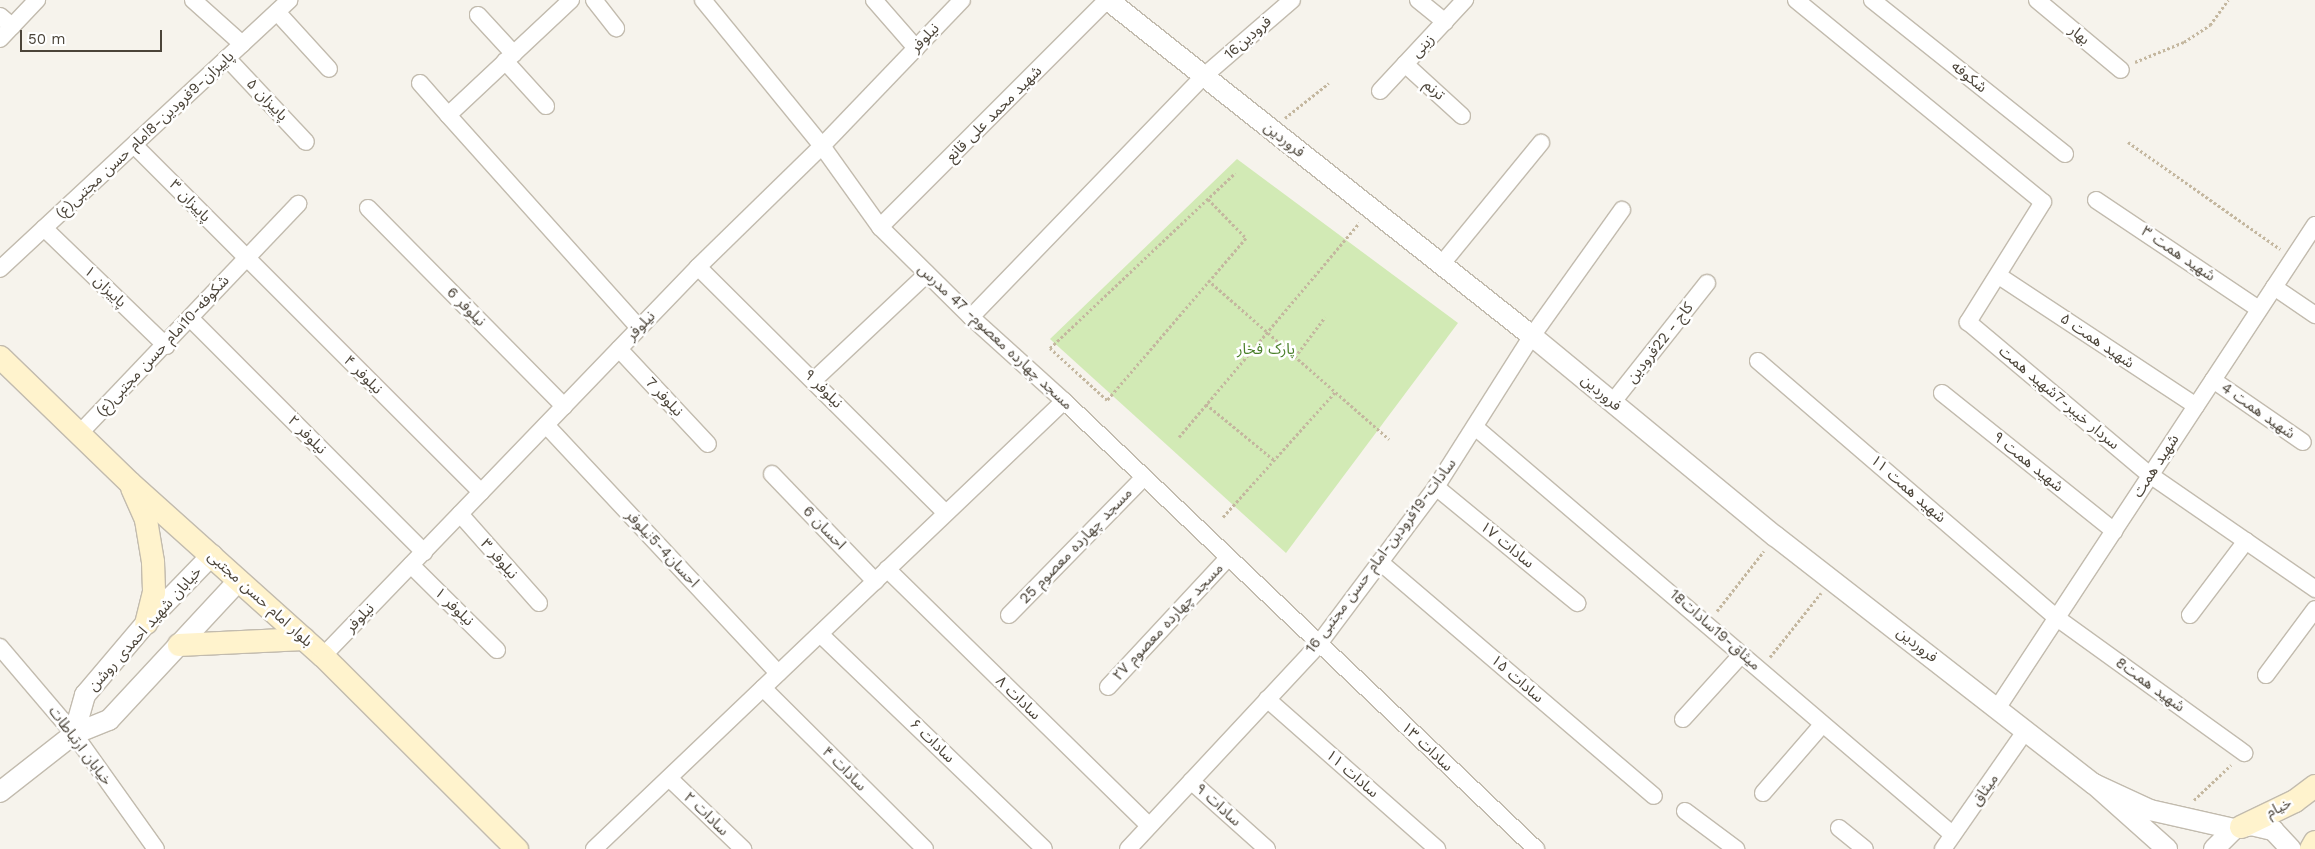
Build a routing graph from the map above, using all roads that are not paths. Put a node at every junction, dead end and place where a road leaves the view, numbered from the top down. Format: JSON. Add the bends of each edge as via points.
{"nodes":[{"id":1,"x":37,"y":0,"type":"edge"},
{"id":2,"x":193,"y":0,"type":"edge"},
{"id":3,"x":290,"y":0,"type":"edge"},
{"id":4,"x":572,"y":0,"type":"edge"},
{"id":5,"x":594,"y":0,"type":"edge"},
{"id":6,"x":702,"y":0,"type":"edge"},
{"id":7,"x":874,"y":0,"type":"edge"},
{"id":8,"x":962,"y":0,"type":"edge"},
{"id":9,"x":1108,"y":0,"type":"edge"},
{"id":10,"x":1292,"y":0,"type":"edge"},
{"id":11,"x":1418,"y":0,"type":"edge"},
{"id":12,"x":1465,"y":0,"type":"edge"},
{"id":13,"x":1796,"y":0,"type":"edge"},
{"id":14,"x":1872,"y":0,"type":"edge"},
{"id":15,"x":2037,"y":0,"type":"edge"},
{"id":16,"x":277,"y":12,"type":"junction"},
{"id":17,"x":478,"y":15,"type":"dead end"},
{"id":18,"x":6,"y":21,"type":"edge"},
{"id":19,"x":1445,"y":22,"type":"junction"},
{"id":20,"x":616,"y":28,"type":"dead end"},
{"id":21,"x":0,"y":39,"type":"edge"},
{"id":22,"x":242,"y":44,"type":"junction"},
{"id":23,"x":916,"y":48,"type":"junction"},
{"id":24,"x":510,"y":57,"type":"junction"},
{"id":25,"x":227,"y":58,"type":"junction"},
{"id":26,"x":1405,"y":64,"type":"junction"},
{"id":27,"x":329,"y":69,"type":"dead end"},
{"id":28,"x":2122,"y":70,"type":"road end"},
{"id":29,"x":1204,"y":76,"type":"junction"},
{"id":30,"x":420,"y":83,"type":"dead end"},
{"id":31,"x":1380,"y":91,"type":"dead end"},
{"id":32,"x":546,"y":106,"type":"dead end"},
{"id":33,"x":448,"y":115,"type":"junction"},
{"id":34,"x":1462,"y":116,"type":"dead end"},
{"id":35,"x":306,"y":142,"type":"dead end"},
{"id":36,"x":1541,"y":143,"type":"dead end"},
{"id":37,"x":134,"y":145,"type":"junction"},
{"id":38,"x":822,"y":146,"type":"junction"},
{"id":39,"x":2065,"y":154,"type":"dead end"},
{"id":40,"x":2096,"y":200,"type":"dead end"},
{"id":41,"x":298,"y":204,"type":"dead end"},
{"id":42,"x":368,"y":208,"type":"dead end"},
{"id":43,"x":1622,"y":210,"type":"dead end"},
{"id":44,"x":2315,"y":225,"type":"edge"},
{"id":45,"x":880,"y":227,"type":"junction"},
{"id":46,"x":44,"y":228,"type":"junction"},
{"id":47,"x":245,"y":258,"type":"junction"},
{"id":48,"x":1441,"y":264,"type":"junction"},
{"id":49,"x":698,"y":267,"type":"junction"},
{"id":50,"x":0,"y":269,"type":"edge"},
{"id":51,"x":927,"y":274,"type":"junction"},
{"id":52,"x":1999,"y":276,"type":"junction"},
{"id":53,"x":1707,"y":283,"type":"dead end"},
{"id":54,"x":2274,"y":287,"type":"junction"},
{"id":55,"x":2259,"y":309,"type":"junction"},
{"id":56,"x":2315,"y":315,"type":"edge"},
{"id":57,"x":971,"y":317,"type":"junction"},
{"id":58,"x":191,"y":319,"type":"junction"},
{"id":59,"x":639,"y":328,"type":"junction"},
{"id":60,"x":1532,"y":336,"type":"junction"},
{"id":61,"x":166,"y":346,"type":"junction"},
{"id":62,"x":619,"y":350,"type":"junction"},
{"id":63,"x":0,"y":357,"type":"edge"},
{"id":64,"x":1758,"y":361,"type":"dead end"},
{"id":65,"x":814,"y":380,"type":"junction"},
{"id":66,"x":2213,"y":380,"type":"junction"},
{"id":67,"x":1942,"y":393,"type":"dead end"},
{"id":68,"x":1064,"y":401,"type":"junction"},
{"id":69,"x":1612,"y":403,"type":"junction"},
{"id":70,"x":564,"y":406,"type":"junction"},
{"id":71,"x":2196,"y":406,"type":"junction"},
{"id":72,"x":546,"y":425,"type":"junction"},
{"id":73,"x":1475,"y":427,"type":"junction"},
{"id":74,"x":79,"y":434,"type":"junction"},
{"id":75,"x":2303,"y":442,"type":"dead end"},
{"id":76,"x":708,"y":444,"type":"dead end"},
{"id":77,"x":772,"y":474,"type":"dead end"},
{"id":78,"x":2150,"y":475,"type":"junction"},
{"id":79,"x":1143,"y":478,"type":"junction"},
{"id":80,"x":130,"y":482,"type":"junction"},
{"id":81,"x":1436,"y":487,"type":"junction"},
{"id":82,"x":481,"y":492,"type":"junction"},
{"id":83,"x":946,"y":513,"type":"junction"},
{"id":84,"x":460,"y":514,"type":"junction"},
{"id":85,"x":2114,"y":531,"type":"junction"},
{"id":86,"x":2246,"y":541,"type":"junction"},
{"id":87,"x":424,"y":552,"type":"junction"},
{"id":88,"x":212,"y":555,"type":"junction"},
{"id":89,"x":1228,"y":558,"type":"junction"},
{"id":90,"x":1380,"y":562,"type":"junction"},
{"id":91,"x":411,"y":565,"type":"junction"},
{"id":92,"x":881,"y":575,"type":"junction"},
{"id":93,"x":239,"y":580,"type":"junction"},
{"id":94,"x":2315,"y":589,"type":"edge"},
{"id":95,"x":1577,"y":603,"type":"dead end"},
{"id":96,"x":539,"y":604,"type":"dead end"},
{"id":97,"x":2315,"y":609,"type":"edge"},
{"id":98,"x":1009,"y":615,"type":"dead end"},
{"id":99,"x":2190,"y":615,"type":"dead end"},
{"id":100,"x":2057,"y":618,"type":"junction"},
{"id":101,"x":146,"y":623,"type":"junction"},
{"id":102,"x":820,"y":634,"type":"junction"},
{"id":103,"x":304,"y":639,"type":"junction"},
{"id":104,"x":179,"y":645,"type":"junction"},
{"id":105,"x":1318,"y":645,"type":"junction"},
{"id":106,"x":0,"y":647,"type":"edge"},
{"id":107,"x":497,"y":650,"type":"dead end"},
{"id":108,"x":1742,"y":654,"type":"junction"},
{"id":109,"x":323,"y":656,"type":"junction"},
{"id":110,"x":778,"y":673,"type":"junction"},
{"id":111,"x":2266,"y":675,"type":"dead end"},
{"id":112,"x":1108,"y":687,"type":"dead end"},
{"id":113,"x":763,"y":688,"type":"junction"},
{"id":114,"x":1267,"y":698,"type":"junction"},
{"id":115,"x":1998,"y":708,"type":"junction"},
{"id":116,"x":1683,"y":719,"type":"dead end"},
{"id":117,"x":1821,"y":726,"type":"junction"},
{"id":118,"x":2026,"y":730,"type":"junction"},
{"id":119,"x":74,"y":734,"type":"junction"},
{"id":120,"x":2244,"y":753,"type":"road end"},
{"id":121,"x":668,"y":778,"type":"junction"},
{"id":122,"x":1191,"y":781,"type":"junction"},
{"id":123,"x":2094,"y":784,"type":"junction"},
{"id":124,"x":2315,"y":786,"type":"edge"},
{"id":125,"x":0,"y":792,"type":"edge"},
{"id":126,"x":1763,"y":794,"type":"dead end"},
{"id":127,"x":1654,"y":796,"type":"dead end"},
{"id":128,"x":1685,"y":811,"type":"dead end"},
{"id":129,"x":1149,"y":826,"type":"junction"},
{"id":130,"x":1839,"y":828,"type":"dead end"},
{"id":131,"x":2237,"y":828,"type":"junction"},
{"id":132,"x":1953,"y":835,"type":"junction"},
{"id":133,"x":2315,"y":842,"type":"edge"},
{"id":134,"x":519,"y":848,"type":"edge"},
{"id":135,"x":156,"y":849,"type":"edge"},
{"id":136,"x":594,"y":849,"type":"edge"},
{"id":137,"x":743,"y":849,"type":"edge"},
{"id":138,"x":925,"y":849,"type":"edge"},
{"id":139,"x":1044,"y":849,"type":"edge"},
{"id":140,"x":1128,"y":849,"type":"edge"},
{"id":141,"x":1267,"y":849,"type":"edge"},
{"id":142,"x":1437,"y":849,"type":"edge"},
{"id":143,"x":1536,"y":849,"type":"edge"},
{"id":144,"x":1736,"y":849,"type":"edge"},
{"id":145,"x":1865,"y":849,"type":"edge"},
{"id":146,"x":1943,"y":849,"type":"edge"},
{"id":147,"x":2167,"y":849,"type":"edge"},
{"id":148,"x":2214,"y":849,"type":"edge"},
{"id":149,"x":2291,"y":849,"type":"edge"},
{"id":150,"x":2311,"y":849,"type":"edge"}],
"edges":[{"from":1,"to":18,"type":"street"},
{"from":2,"to":22,"type":"street"},
{"from":3,"to":16,"type":"street","name":"پاییزان-9فرودین-8امام حسن مجتبی(ع)"},
{"from":4,"to":24,"type":"street"},
{"from":5,"to":20,"type":"street"},
{"from":6,"to":38,"type":"street","name":"مسجد چهارده معصوم- 47 مدرس"},
{"from":7,"to":23,"type":"street"},
{"from":8,"to":23,"type":"street","name":"نیلوفر"},
{"from":9,"to":29,"type":"street","name":"فروردین"},
{"from":9,"to":45,"type":"street","name":"شهید محمد علی قانع"},
{"from":10,"to":29,"type":"street","name":"16فرودین"},
{"from":11,"to":19,"type":"street"},
{"from":12,"to":19,"type":"street","name":"زینی"},
{"from":13,"to":52,"type":"street","via":[[2043,202]]},
{"from":14,"to":39,"type":"street","name":"شکوفه"},
{"from":15,"to":28,"type":"street","name":"بهار"},
{"from":16,"to":22,"type":"street","name":"پاییزان-9فرودین-8امام حسن مجتبی(ع)"},
{"from":16,"to":27,"type":"street"},
{"from":17,"to":24,"type":"street"},
{"from":18,"to":21,"type":"street"},
{"from":19,"to":26,"type":"street","name":"زینی"},
{"from":22,"to":25,"type":"street","name":"پاییزان-9فرودین-8امام حسن مجتبی(ع)"},
{"from":23,"to":38,"type":"street","name":"نیلوفر"},
{"from":24,"to":32,"type":"street"},
{"from":24,"to":33,"type":"street"},
{"from":25,"to":35,"type":"street","name":"پاییزان ۵"},
{"from":25,"to":37,"type":"street","name":"پاییزان-9فرودین-8امام حسن مجتبی(ع)"},
{"from":26,"to":31,"type":"street","name":"زینی"},
{"from":26,"to":34,"type":"street","name":"ترنم"},
{"from":29,"to":48,"type":"street","name":"فروردین"},
{"from":29,"to":57,"type":"street","name":"16فرودین"},
{"from":30,"to":33,"type":"street"},
{"from":33,"to":59,"type":"street"},
{"from":36,"to":48,"type":"street"},
{"from":37,"to":46,"type":"street","name":"پاییزان-9فرودین-8امام حسن مجتبی(ع)"},
{"from":37,"to":47,"type":"street","name":"پاییزان ۳"},
{"from":38,"to":45,"type":"street","name":"مسجد چهارده معصوم- 47 مدرس"},
{"from":38,"to":49,"type":"street","name":"نیلوفر"},
{"from":40,"to":55,"type":"street","name":"شهید همت ۳"},
{"from":41,"to":47,"type":"street","name":"شکوفه-10امام حسن مجتبی(ع)"},
{"from":42,"to":70,"type":"street","name":"نیلوفر 6"},
{"from":43,"to":60,"type":"street","name":"سادات-19فرودین-امام حسن مجتبی 16"},
{"from":44,"to":54,"type":"street","name":"شهید همت"},
{"from":45,"to":51,"type":"street","name":"مسجد چهارده معصوم- 47 مدرس"},
{"from":46,"to":50,"type":"street","name":"پاییزان-9فرودین-8امام حسن مجتبی(ع)"},
{"from":46,"to":61,"type":"street","name":"پاییزان ۱"},
{"from":47,"to":58,"type":"street","name":"شکوفه-10امام حسن مجتبی(ع)"},
{"from":47,"to":82,"type":"street","name":"نیلوفر ۴"},
{"from":48,"to":60,"type":"street","name":"فروردین"},
{"from":49,"to":59,"type":"street","name":"نیلوفر"},
{"from":49,"to":65,"type":"street","name":"نیلوفر ۹"},
{"from":51,"to":57,"type":"street","name":"مسجد چهارده معصوم- 47 مدرس"},
{"from":51,"to":65,"type":"street"},
{"from":52,"to":71,"type":"street","name":"شهید همت ۵"},
{"from":52,"to":78,"type":"street","name":"سردار خیبر-7شهید همت","via":[[1968,322]]},
{"from":53,"to":69,"type":"street","name":"کاج - 22فرودین"},
{"from":54,"to":55,"type":"street","name":"شهید همت"},
{"from":54,"to":56,"type":"street"},
{"from":55,"to":66,"type":"street","name":"شهید همت"},
{"from":57,"to":68,"type":"street","name":"مسجد چهارده معصوم- 47 مدرس"},
{"from":58,"to":61,"type":"street","name":"شکوفه-10امام حسن مجتبی(ع)"},
{"from":58,"to":87,"type":"street","name":"نیلوفر ۲"},
{"from":59,"to":62,"type":"street","name":"نیلوفر"},
{"from":60,"to":69,"type":"street","name":"فروردین"},
{"from":60,"to":73,"type":"street","name":"سادات-19فرودین-امام حسن مجتبی 16"},
{"from":61,"to":74,"type":"street","name":"شکوفه-10امام حسن مجتبی(ع)"},
{"from":62,"to":70,"type":"street","name":"نیلوفر"},
{"from":62,"to":76,"type":"street","name":"نیلوفر 7"},
{"from":63,"to":74,"type":"main road","name":"بلوار امام حسن مجتبی"},
{"from":64,"to":100,"type":"street","name":"شهید همت ۱۱"},
{"from":65,"to":83,"type":"street","name":"نیلوفر ۹"},
{"from":66,"to":71,"type":"street","name":"شهید همت"},
{"from":66,"to":75,"type":"street","name":"4 شهید همت"},
{"from":67,"to":85,"type":"street","name":"شهید همت ۹"},
{"from":68,"to":79,"type":"street","name":"مسجد چهارده معصوم- 47 مدرس"},
{"from":68,"to":83,"type":"street"},
{"from":69,"to":115,"type":"street","name":"فروردین","via":[[1775,536]]},
{"from":70,"to":72,"type":"street","name":"نیلوفر"},
{"from":71,"to":78,"type":"street","name":"شهید همت"},
{"from":72,"to":82,"type":"street","name":"نیلوفر"},
{"from":72,"to":110,"type":"street","name":"احسان4-5نیلوفر"},
{"from":73,"to":81,"type":"street","name":"سادات-19فرودین-امام حسن مجتبی 16"},
{"from":73,"to":108,"type":"street","name":"18میثاق-19سادات"},
{"from":74,"to":80,"type":"main road","name":"بلوار امام حسن مجتبی"},
{"from":77,"to":92,"type":"street","name":"احسان 6"},
{"from":78,"to":85,"type":"street","name":"شهید همت"},
{"from":78,"to":86,"type":"street","name":"سردار خیبر-7شهید همت"},
{"from":79,"to":89,"type":"street","name":"مسجد چهارده معصوم- 47 مدرس"},
{"from":79,"to":98,"type":"street","name":"مسجد چهارده معصوم 25"},
{"from":80,"to":88,"type":"main road","name":"بلوار امام حسن مجتبی"},
{"from":80,"to":101,"type":"main road","via":[[146,520],[153,562],[154,592]]},
{"from":81,"to":90,"type":"street","name":"سادات-19فرودین-امام حسن مجتبی 16"},
{"from":81,"to":95,"type":"street","name":"سادات ۱۷"},
{"from":82,"to":84,"type":"street","name":"نیلوفر"},
{"from":83,"to":92,"type":"street"},
{"from":84,"to":87,"type":"street","name":"نیلوفر"},
{"from":84,"to":96,"type":"street","name":"نیلوفر ۳"},
{"from":85,"to":100,"type":"street","name":"شهید همت"},
{"from":86,"to":94,"type":"street","name":"سردار خیبر-7شهید همت"},
{"from":86,"to":99,"type":"street"},
{"from":87,"to":91,"type":"street","name":"نیلوفر"},
{"from":88,"to":93,"type":"main road","name":"بلوار امام حسن مجتبی"},
{"from":88,"to":101,"type":"street","name":"خیابان شهید احمدی روشن"},
{"from":89,"to":105,"type":"street","name":"مسجد چهارده معصوم- 47 مدرس"},
{"from":89,"to":112,"type":"street","name":"مسجد چهارده معصوم ۲۷"},
{"from":90,"to":105,"type":"street","name":"سادات-19فرودین-امام حسن مجتبی 16"},
{"from":90,"to":127,"type":"street","name":"سادات ۱۵"},
{"from":91,"to":107,"type":"street","name":"نیلوفر ۱"},
{"from":91,"to":109,"type":"street","name":"نیلوفر"},
{"from":92,"to":102,"type":"street"},
{"from":92,"to":129,"type":"street","name":"سادات ۸"},
{"from":93,"to":103,"type":"main road","name":"بلوار امام حسن مجتبی"},
{"from":93,"to":104,"type":"street"},
{"from":97,"to":111,"type":"street"},
{"from":100,"to":115,"type":"street","name":"شهید همت"},
{"from":100,"to":120,"type":"street","name":"8شهید همت"},
{"from":101,"to":119,"type":"street","name":"خیابان شهید احمدی روشن","via":[[85,695]]},
{"from":102,"to":110,"type":"street"},
{"from":102,"to":139,"type":"street","name":"سادات ۶"},
{"from":103,"to":104,"type":"main road"},
{"from":103,"to":109,"type":"main road","name":"بلوار امام حسن مجتبی"},
{"from":104,"to":119,"type":"street","via":[[109,720]]},
{"from":105,"to":114,"type":"street","name":"سادات-19فرودین-امام حسن مجتبی 16"},
{"from":105,"to":143,"type":"street","name":"سادات ۱۳"},
{"from":106,"to":119,"type":"street","name":"خیابان ارتباطات"},
{"from":108,"to":116,"type":"street"},
{"from":108,"to":117,"type":"street","name":"18میثاق-19سادات"},
{"from":109,"to":134,"type":"main road","name":"بلوار امام حسن مجتبی"},
{"from":110,"to":113,"type":"street"},
{"from":113,"to":121,"type":"street"},
{"from":113,"to":138,"type":"street","name":"سادات ۴"},
{"from":114,"to":122,"type":"street","name":"سادات-19فرودین-امام حسن مجتبی 16"},
{"from":114,"to":142,"type":"street","name":"سادات ۱۱"},
{"from":115,"to":118,"type":"street","name":"فروردین"},
{"from":117,"to":126,"type":"street"},
{"from":117,"to":132,"type":"street","name":"18میثاق-19سادات"},
{"from":118,"to":123,"type":"street","name":"فروردین"},
{"from":118,"to":132,"type":"street","name":"میثاق"},
{"from":119,"to":125,"type":"street"},
{"from":119,"to":135,"type":"street","name":"خیابان ارتباطات"},
{"from":121,"to":136,"type":"street"},
{"from":121,"to":137,"type":"street","name":"سادات ۲"},
{"from":122,"to":129,"type":"street","name":"سادات-19فرودین-امام حسن مجتبی 16"},
{"from":122,"to":141,"type":"street","name":"سادات ۹"},
{"from":123,"to":131,"type":"street","name":"فروردین","via":[[2176,818]]},
{"from":123,"to":147,"type":"street","name":"فروردین"},
{"from":124,"to":131,"type":"main road","name":"خیام","via":[[2294,801]]},
{"from":128,"to":144,"type":"street"},
{"from":129,"to":140,"type":"street","name":"سادات-19فرودین-امام حسن مجتبی 16"},
{"from":130,"to":145,"type":"street"},
{"from":131,"to":148,"type":"street"},
{"from":131,"to":149,"type":"street","name":"فروردین","via":[[2257,825],[2272,830]]},
{"from":132,"to":146,"type":"street","name":"میثاق"},
{"from":133,"to":150,"type":"main road"}]}
